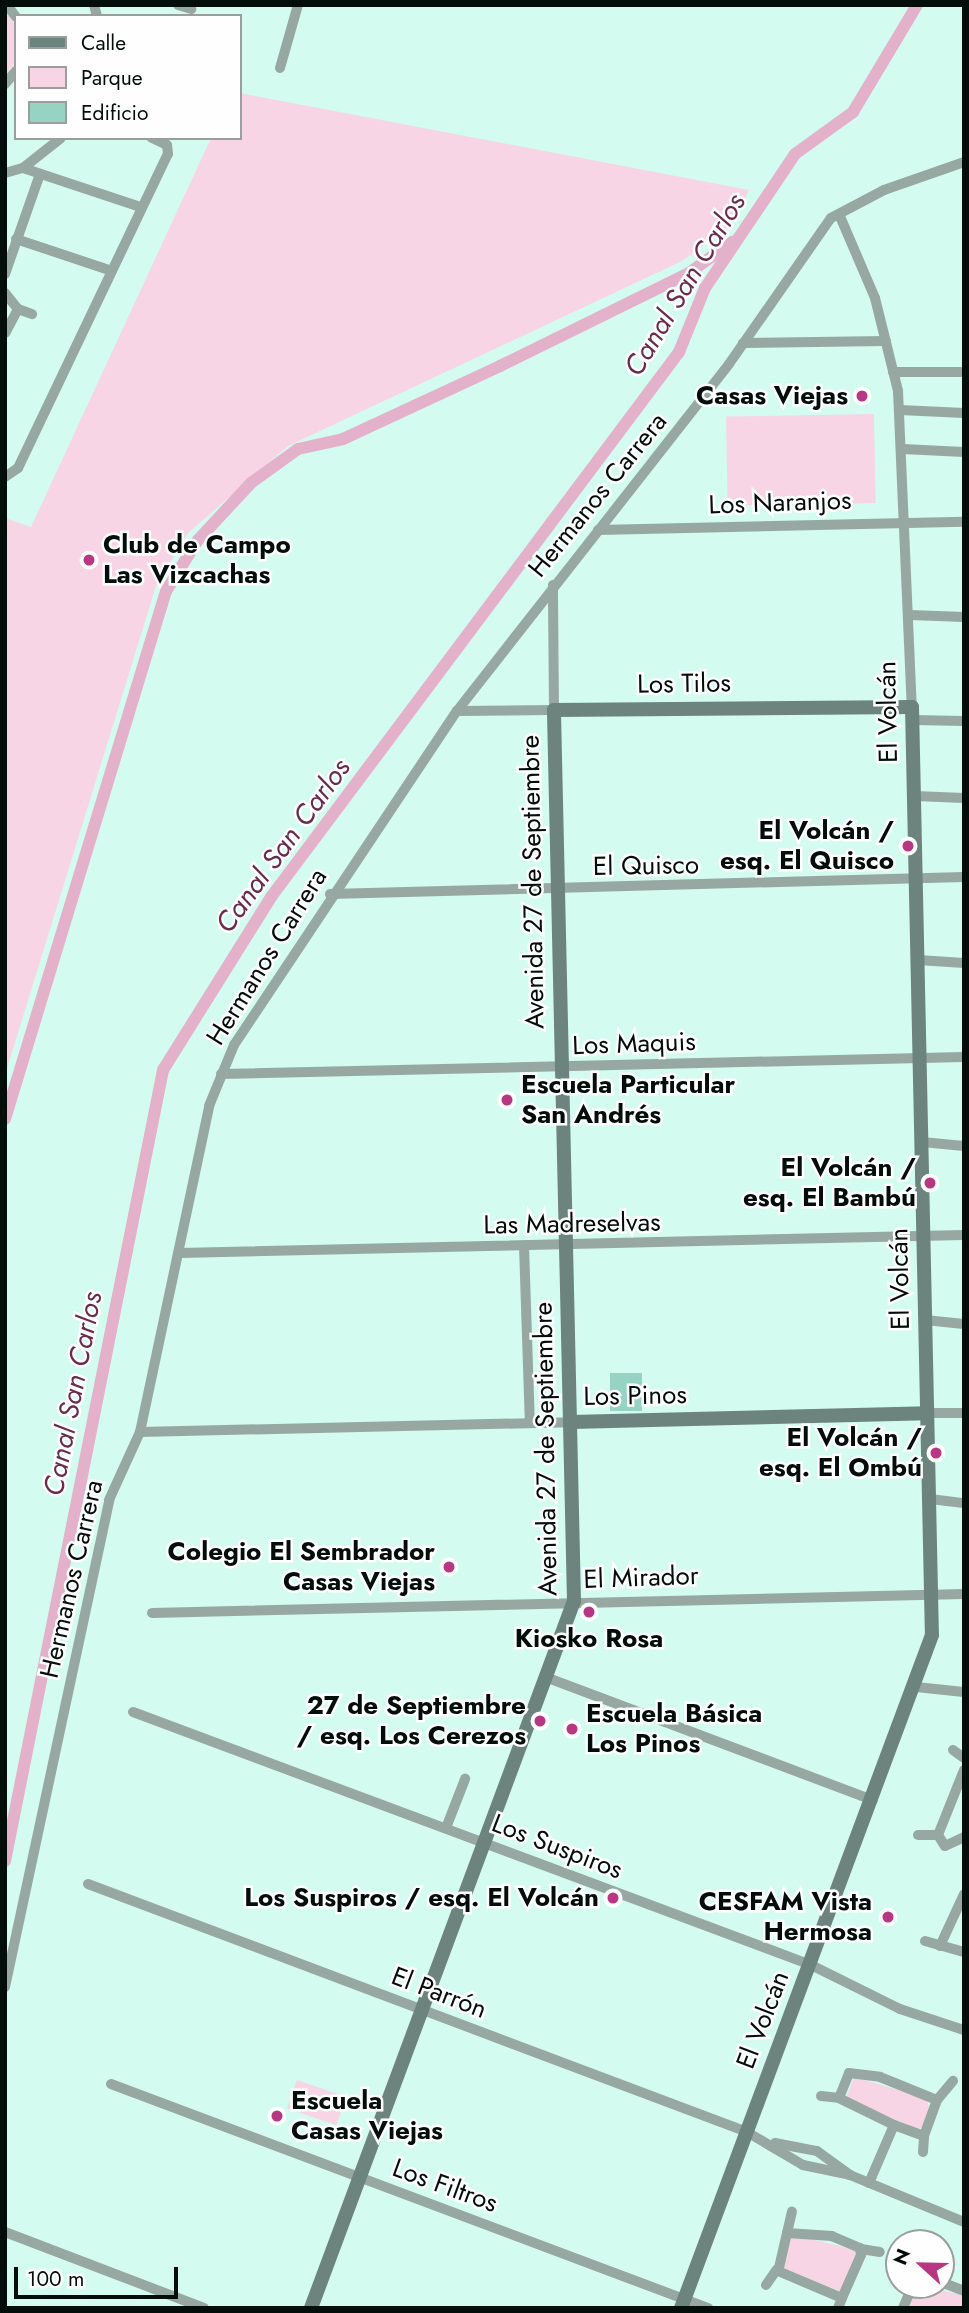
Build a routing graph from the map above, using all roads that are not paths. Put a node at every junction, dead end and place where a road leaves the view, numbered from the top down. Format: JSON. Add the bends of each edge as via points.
{"nodes":[{"id":1,"x":178,"y":5,"type":"edge"},
{"id":2,"x":298,"y":5,"type":"edge"},
{"id":3,"x":192,"y":10,"type":"edge"},
{"id":4,"x":280,"y":68,"type":"dead end"},
{"id":5,"x":58,"y":140,"type":"edge"},
{"id":6,"x":156,"y":140,"type":"edge"},
{"id":7,"x":964,"y":162,"type":"edge"},
{"id":8,"x":23,"y":168,"type":"junction"},
{"id":9,"x":5,"y":173,"type":"edge"},
{"id":10,"x":40,"y":174,"type":"junction"},
{"id":11,"x":140,"y":207,"type":"junction"},
{"id":12,"x":839,"y":214,"type":"junction"},
{"id":13,"x":16,"y":239,"type":"junction"},
{"id":14,"x":109,"y":270,"type":"junction"},
{"id":15,"x":5,"y":274,"type":"edge"},
{"id":16,"x":5,"y":293,"type":"edge"},
{"id":17,"x":18,"y":309,"type":"junction"},
{"id":18,"x":32,"y":314,"type":"dead end"},
{"id":19,"x":5,"y":333,"type":"edge"},
{"id":20,"x":886,"y":341,"type":"junction"},
{"id":21,"x":743,"y":344,"type":"junction"},
{"id":22,"x":893,"y":372,"type":"junction"},
{"id":23,"x":964,"y":372,"type":"edge"},
{"id":24,"x":900,"y":411,"type":"junction"},
{"id":25,"x":964,"y":413,"type":"edge"},
{"id":26,"x":903,"y":449,"type":"junction"},
{"id":27,"x":964,"y":452,"type":"edge"},
{"id":28,"x":5,"y":477,"type":"edge"},
{"id":29,"x":908,"y":520,"type":"junction"},
{"id":30,"x":964,"y":522,"type":"edge"},
{"id":31,"x":598,"y":530,"type":"junction"},
{"id":32,"x":553,"y":584,"type":"junction"},
{"id":33,"x":910,"y":615,"type":"junction"},
{"id":34,"x":964,"y":617,"type":"edge"},
{"id":35,"x":554,"y":710,"type":"junction"},
{"id":36,"x":457,"y":711,"type":"junction"},
{"id":37,"x":912,"y":713,"type":"junction"},
{"id":38,"x":964,"y":721,"type":"edge"},
{"id":39,"x":915,"y":796,"type":"junction"},
{"id":40,"x":964,"y":798,"type":"edge"},
{"id":41,"x":916,"y":875,"type":"junction"},
{"id":42,"x":964,"y":877,"type":"edge"},
{"id":43,"x":558,"y":889,"type":"junction"},
{"id":44,"x":330,"y":894,"type":"junction"},
{"id":45,"x":918,"y":960,"type":"junction"},
{"id":46,"x":964,"y":963,"type":"edge"},
{"id":47,"x":920,"y":1055,"type":"junction"},
{"id":48,"x":964,"y":1057,"type":"edge"},
{"id":49,"x":562,"y":1067,"type":"junction"},
{"id":50,"x":221,"y":1074,"type":"junction"},
{"id":51,"x":922,"y":1142,"type":"junction"},
{"id":52,"x":964,"y":1146,"type":"edge"},
{"id":53,"x":923,"y":1235,"type":"junction"},
{"id":54,"x":964,"y":1235,"type":"edge"},
{"id":55,"x":567,"y":1245,"type":"junction"},
{"id":56,"x":524,"y":1246,"type":"junction"},
{"id":57,"x":180,"y":1253,"type":"junction"},
{"id":58,"x":925,"y":1320,"type":"junction"},
{"id":59,"x":964,"y":1324,"type":"edge"},
{"id":60,"x":927,"y":1413,"type":"junction"},
{"id":61,"x":964,"y":1413,"type":"edge"},
{"id":62,"x":571,"y":1422,"type":"junction"},
{"id":63,"x":530,"y":1423,"type":"junction"},
{"id":64,"x":140,"y":1432,"type":"junction"},
{"id":65,"x":930,"y":1499,"type":"junction"},
{"id":66,"x":964,"y":1503,"type":"edge"},
{"id":67,"x":932,"y":1591,"type":"junction"},
{"id":68,"x":964,"y":1594,"type":"edge"},
{"id":69,"x":574,"y":1601,"type":"junction"},
{"id":70,"x":152,"y":1613,"type":"dead end"},
{"id":71,"x":548,"y":1678,"type":"junction"},
{"id":72,"x":916,"y":1687,"type":"junction"},
{"id":73,"x":964,"y":1692,"type":"edge"},
{"id":74,"x":133,"y":1712,"type":"dead end"},
{"id":75,"x":953,"y":1750,"type":"dead end"},
{"id":76,"x":964,"y":1758,"type":"edge"},
{"id":77,"x":964,"y":1770,"type":"edge"},
{"id":78,"x":465,"y":1779,"type":"dead end"},
{"id":79,"x":873,"y":1800,"type":"junction"},
{"id":80,"x":446,"y":1828,"type":"junction"},
{"id":81,"x":918,"y":1835,"type":"dead end"},
{"id":82,"x":938,"y":1836,"type":"junction"},
{"id":83,"x":964,"y":1837,"type":"edge"},
{"id":84,"x":486,"y":1843,"type":"junction"},
{"id":85,"x":88,"y":1884,"type":"dead end"},
{"id":86,"x":964,"y":1894,"type":"edge"},
{"id":87,"x":925,"y":1941,"type":"dead end"},
{"id":88,"x":940,"y":1945,"type":"junction"},
{"id":89,"x":964,"y":1952,"type":"edge"},
{"id":90,"x":811,"y":1965,"type":"junction"},
{"id":91,"x":5,"y":1987,"type":"edge"},
{"id":92,"x":423,"y":2010,"type":"junction"},
{"id":93,"x":964,"y":2030,"type":"edge"},
{"id":94,"x":953,"y":2081,"type":"dead end"},
{"id":95,"x":111,"y":2084,"type":"dead end"},
{"id":96,"x":821,"y":2095,"type":"dead end"},
{"id":97,"x":839,"y":2098,"type":"junction"},
{"id":98,"x":937,"y":2100,"type":"junction"},
{"id":99,"x":894,"y":2125,"type":"junction"},
{"id":100,"x":747,"y":2132,"type":"junction"},
{"id":101,"x":925,"y":2136,"type":"junction"},
{"id":102,"x":775,"y":2143,"type":"junction"},
{"id":103,"x":923,"y":2152,"type":"dead end"},
{"id":104,"x":850,"y":2175,"type":"junction"},
{"id":105,"x":360,"y":2177,"type":"junction"},
{"id":106,"x":869,"y":2183,"type":"junction"},
{"id":107,"x":792,"y":2212,"type":"dead end"},
{"id":108,"x":964,"y":2222,"type":"edge"},
{"id":109,"x":5,"y":2232,"type":"edge"},
{"id":110,"x":787,"y":2233,"type":"junction"},
{"id":111,"x":861,"y":2249,"type":"junction"},
{"id":112,"x":880,"y":2252,"type":"dead end"},
{"id":113,"x":776,"y":2269,"type":"junction"},
{"id":114,"x":766,"y":2285,"type":"dead end"},
{"id":115,"x":683,"y":2303,"type":"edge"},
{"id":116,"x":840,"y":2303,"type":"edge"},
{"id":117,"x":204,"y":2308,"type":"edge"},
{"id":118,"x":311,"y":2308,"type":"edge"},
{"id":119,"x":708,"y":2308,"type":"edge"}],
"edges":[{"from":1,"to":3,"type":"street"},
{"from":2,"to":4,"type":"street"},
{"from":5,"to":8,"type":"street"},
{"from":6,"to":11,"type":"street","via":[[167,145],[167,154]]},
{"from":7,"to":12,"type":"street","via":[[884,190]]},
{"from":8,"to":9,"type":"street"},
{"from":8,"to":10,"type":"street"},
{"from":10,"to":11,"type":"street"},
{"from":10,"to":13,"type":"street"},
{"from":11,"to":14,"type":"street"},
{"from":12,"to":20,"type":"street","name":"El Volcán"},
{"from":12,"to":21,"type":"street","name":"Hermanos Carrera"},
{"from":13,"to":14,"type":"street"},
{"from":13,"to":15,"type":"street"},
{"from":14,"to":28,"type":"street","via":[[18,468]]},
{"from":16,"to":17,"type":"street"},
{"from":17,"to":18,"type":"street"},
{"from":17,"to":19,"type":"street"},
{"from":20,"to":21,"type":"street"},
{"from":20,"to":22,"type":"street","name":"El Volcán"},
{"from":21,"to":31,"type":"street","name":"Hermanos Carrera"},
{"from":22,"to":23,"type":"street"},
{"from":22,"to":24,"type":"street","name":"El Volcán"},
{"from":24,"to":25,"type":"street"},
{"from":24,"to":26,"type":"street","name":"El Volcán"},
{"from":26,"to":27,"type":"street"},
{"from":26,"to":29,"type":"street","name":"El Volcán"},
{"from":29,"to":30,"type":"street","name":"Los Naranjos"},
{"from":29,"to":31,"type":"street","name":"Los Naranjos"},
{"from":29,"to":33,"type":"street","name":"El Volcán"},
{"from":31,"to":32,"type":"street","name":"Hermanos Carrera"},
{"from":32,"to":35,"type":"street","name":"Avenida 27 de Septiembre"},
{"from":32,"to":36,"type":"street","name":"Hermanos Carrera"},
{"from":33,"to":34,"type":"street"},
{"from":33,"to":37,"type":"street","name":"El Volcán"},
{"from":35,"to":36,"type":"street","name":"Los Tilos"},
{"from":35,"to":37,"type":"street","name":"Los Tilos"},
{"from":35,"to":43,"type":"street","name":"Avenida 27 de Septiembre"},
{"from":36,"to":44,"type":"street","name":"Hermanos Carrera"},
{"from":37,"to":38,"type":"street","name":"Los Tilos"},
{"from":37,"to":39,"type":"street","name":"El Volcán"},
{"from":39,"to":40,"type":"street"},
{"from":39,"to":41,"type":"street","name":"El Volcán"},
{"from":41,"to":42,"type":"street","name":"El Quisco"},
{"from":41,"to":43,"type":"street","name":"El Quisco"},
{"from":41,"to":45,"type":"street","name":"El Volcán"},
{"from":43,"to":44,"type":"street","name":"El Quisco"},
{"from":43,"to":49,"type":"street","name":"Avenida 27 de Septiembre"},
{"from":44,"to":50,"type":"street","name":"Hermanos Carrera"},
{"from":45,"to":46,"type":"street"},
{"from":45,"to":47,"type":"street","name":"El Volcán"},
{"from":47,"to":48,"type":"street","name":"Los Maquis"},
{"from":47,"to":49,"type":"street","name":"Los Maquis"},
{"from":47,"to":51,"type":"street","name":"El Volcán"},
{"from":49,"to":50,"type":"street","name":"Los Maquis"},
{"from":49,"to":55,"type":"street","name":"Avenida 27 de Septiembre"},
{"from":50,"to":57,"type":"street","name":"Hermanos Carrera"},
{"from":51,"to":52,"type":"street"},
{"from":51,"to":53,"type":"street","name":"El Volcán"},
{"from":53,"to":54,"type":"street","name":"Las Madreselvas"},
{"from":53,"to":55,"type":"street","name":"Las Madreselvas"},
{"from":53,"to":58,"type":"street","name":"El Volcán"},
{"from":55,"to":56,"type":"street","name":"Las Madreselvas"},
{"from":55,"to":62,"type":"street","name":"Avenida 27 de Septiembre"},
{"from":56,"to":57,"type":"street","name":"Las Madreselvas"},
{"from":56,"to":63,"type":"street"},
{"from":57,"to":64,"type":"street","name":"Hermanos Carrera"},
{"from":58,"to":59,"type":"street"},
{"from":58,"to":60,"type":"street","name":"El Volcán"},
{"from":60,"to":61,"type":"street","name":"Los Pinos"},
{"from":60,"to":62,"type":"street","name":"Los Pinos"},
{"from":60,"to":65,"type":"street","name":"El Volcán"},
{"from":62,"to":63,"type":"street","name":"Los Pinos"},
{"from":62,"to":69,"type":"street","name":"Avenida 27 de Septiembre"},
{"from":63,"to":64,"type":"street","name":"Los Pinos"},
{"from":64,"to":91,"type":"street","name":"Hermanos Carrera","via":[[109,1500]]},
{"from":65,"to":66,"type":"street"},
{"from":65,"to":67,"type":"street","name":"El Volcán"},
{"from":67,"to":68,"type":"street","name":"El Mirador"},
{"from":67,"to":69,"type":"street","name":"El Mirador"},
{"from":67,"to":72,"type":"street","name":"El Volcán","via":[[930,1644]]},
{"from":69,"to":70,"type":"street","name":"El Mirador"},
{"from":69,"to":71,"type":"street","name":"Avenida 27 de Septiembre"},
{"from":71,"to":79,"type":"street"},
{"from":71,"to":84,"type":"street","name":"Avenida 27 de Septiembre"},
{"from":72,"to":73,"type":"street"},
{"from":72,"to":79,"type":"street","name":"El Volcán"},
{"from":74,"to":80,"type":"street","name":"Los Suspiros"},
{"from":75,"to":76,"type":"street"},
{"from":77,"to":82,"type":"street"},
{"from":78,"to":80,"type":"street"},
{"from":79,"to":90,"type":"street","name":"El Volcán"},
{"from":80,"to":84,"type":"street","name":"Los Suspiros"},
{"from":81,"to":82,"type":"street"},
{"from":82,"to":83,"type":"street","via":[[945,1846]]},
{"from":84,"to":90,"type":"street","name":"Los Suspiros"},
{"from":84,"to":92,"type":"street","name":"Avenida 27 de Septiembre"},
{"from":85,"to":92,"type":"street","name":"El Parrón"},
{"from":86,"to":88,"type":"street"},
{"from":87,"to":88,"type":"street"},
{"from":88,"to":89,"type":"street"},
{"from":90,"to":93,"type":"street","name":"Los Suspiros","via":[[920,2017]]},
{"from":90,"to":100,"type":"street","name":"El Volcán"},
{"from":92,"to":100,"type":"street","name":"El Parrón"},
{"from":92,"to":105,"type":"street","name":"Avenida 27 de Septiembre"},
{"from":94,"to":98,"type":"street"},
{"from":95,"to":105,"type":"street","name":"Los Filtros"},
{"from":96,"to":97,"type":"street"},
{"from":97,"to":98,"type":"street","via":[[849,2073],[859,2071]]},
{"from":97,"to":99,"type":"street"},
{"from":98,"to":101,"type":"street"},
{"from":99,"to":101,"type":"street"},
{"from":99,"to":106,"type":"street"},
{"from":100,"to":102,"type":"street","name":"El Parrón"},
{"from":100,"to":115,"type":"street","name":"El Volcán"},
{"from":101,"to":103,"type":"street"},
{"from":102,"to":104,"type":"street","name":"El Parrón","via":[[817,2151]]},
{"from":102,"to":104,"type":"street","name":"El Parrón","via":[[803,2165]]},
{"from":104,"to":106,"type":"street","name":"El Parrón"},
{"from":105,"to":115,"type":"street","name":"Los Filtros"},
{"from":105,"to":118,"type":"street","name":"Avenida 27 de Septiembre"},
{"from":106,"to":108,"type":"street","name":"El Parrón"},
{"from":107,"to":110,"type":"street"},
{"from":109,"to":117,"type":"street"},
{"from":110,"to":111,"type":"street","via":[[835,2237]]},
{"from":110,"to":113,"type":"street"},
{"from":111,"to":112,"type":"street"},
{"from":111,"to":116,"type":"street"},
{"from":113,"to":114,"type":"street"},
{"from":113,"to":116,"type":"street"},
{"from":115,"to":119,"type":"street","name":"Los Filtros"}]}
